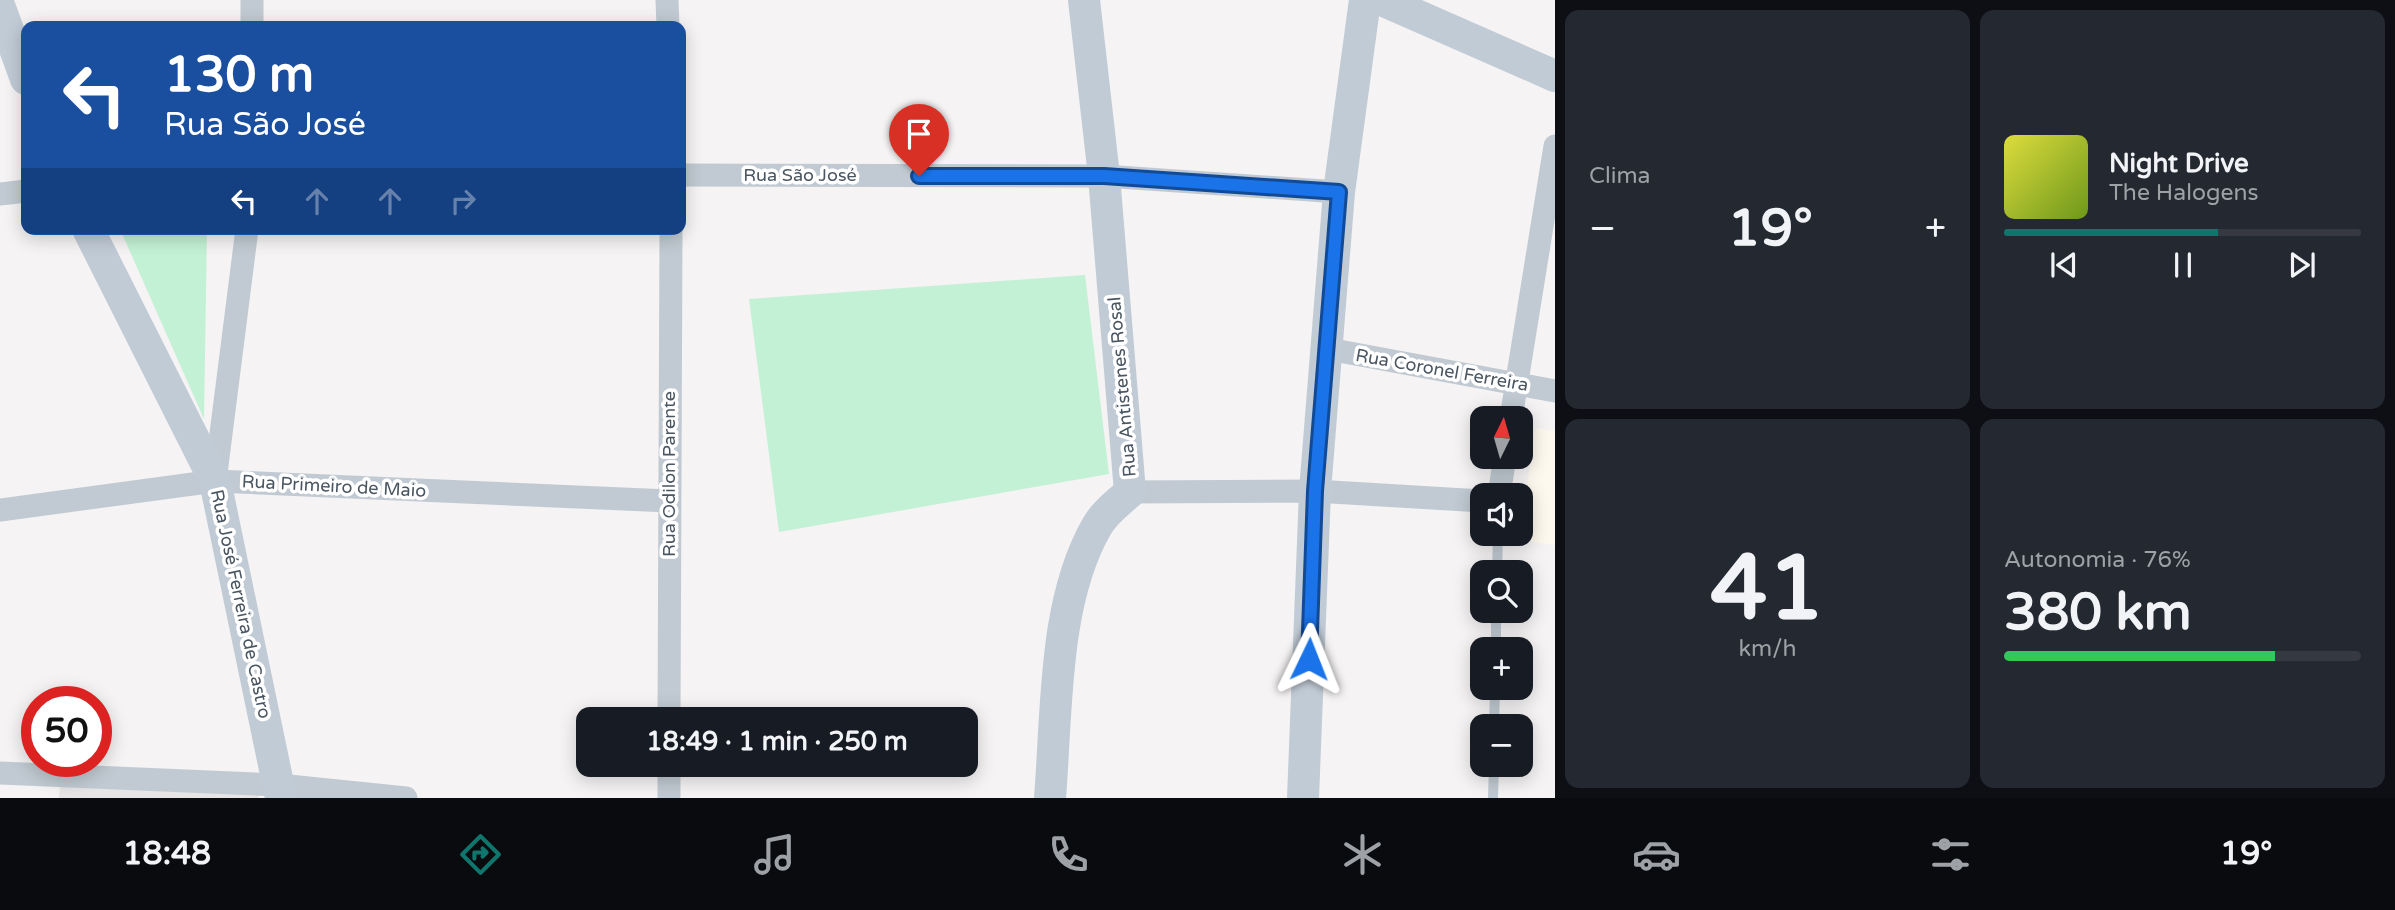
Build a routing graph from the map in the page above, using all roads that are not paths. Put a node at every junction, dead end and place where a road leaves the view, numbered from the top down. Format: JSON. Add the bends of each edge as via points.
{"nodes":[{"id":1,"x":252,"y":0,"type":"edge"},
{"id":2,"x":667,"y":0,"type":"edge"},
{"id":3,"x":1084,"y":0,"type":"edge"},
{"id":4,"x":1365,"y":0,"type":"edge"},
{"id":5,"x":1382,"y":0,"type":"edge"},
{"id":6,"x":0,"y":8,"type":"edge"},
{"id":7,"x":252,"y":21,"type":"edge"},
{"id":8,"x":668,"y":21,"type":"edge"},
{"id":9,"x":21,"y":65,"type":"edge"},
{"id":10,"x":1555,"y":76,"type":"edge"},
{"id":11,"x":1555,"y":146,"type":"edge"},
{"id":12,"x":686,"y":176,"type":"edge"},
{"id":13,"x":1104,"y":176,"type":"junction"},
{"id":14,"x":21,"y":192,"type":"edge"},
{"id":15,"x":1339,"y":192,"type":"junction"},
{"id":16,"x":0,"y":194,"type":"edge"},
{"id":17,"x":91,"y":235,"type":"edge"},
{"id":18,"x":246,"y":235,"type":"edge"},
{"id":19,"x":671,"y":235,"type":"edge"},
{"id":20,"x":1328,"y":349,"type":"junction"},
{"id":21,"x":1516,"y":383,"type":"junction"},
{"id":22,"x":1555,"y":391,"type":"edge"},
{"id":23,"x":1513,"y":406,"type":"edge"},
{"id":24,"x":215,"y":481,"type":"junction"},
{"id":25,"x":1315,"y":491,"type":"junction"},
{"id":26,"x":1130,"y":492,"type":"junction"},
{"id":27,"x":1470,"y":500,"type":"edge"},
{"id":28,"x":669,"y":501,"type":"junction"},
{"id":29,"x":0,"y":510,"type":"edge"},
{"id":30,"x":669,"y":707,"type":"edge"},
{"id":31,"x":0,"y":773,"type":"edge"},
{"id":32,"x":669,"y":777,"type":"edge"},
{"id":33,"x":1494,"y":777,"type":"edge"},
{"id":34,"x":280,"y":792,"type":"edge"},
{"id":35,"x":406,"y":798,"type":"edge"},
{"id":36,"x":669,"y":798,"type":"edge"},
{"id":37,"x":1050,"y":798,"type":"edge"},
{"id":38,"x":1303,"y":798,"type":"edge"},
{"id":39,"x":1493,"y":798,"type":"edge"}],
"edges":[{"from":1,"to":7,"type":"street"},
{"from":2,"to":8,"type":"street"},
{"from":3,"to":13,"type":"main road","name":"Rua Antistenes Rosal"},
{"from":4,"to":15,"type":"main road"},
{"from":5,"to":10,"type":"main road"},
{"from":6,"to":9,"type":"main road"},
{"from":11,"to":21,"type":"street"},
{"from":12,"to":13,"type":"street","name":"Rua São José"},
{"from":13,"to":15,"type":"street","name":"Rua São José"},
{"from":13,"to":26,"type":"main road","name":"Rua Antistenes Rosal"},
{"from":14,"to":16,"type":"street"},
{"from":15,"to":20,"type":"main road"},
{"from":17,"to":24,"type":"main road","name":"Rua José Ferreira de Castro"},
{"from":18,"to":24,"type":"street"},
{"from":19,"to":28,"type":"street","name":"Rua Odilon Parente"},
{"from":20,"to":21,"type":"street","name":"Rua Coronel Ferreira"},
{"from":20,"to":25,"type":"main road"},
{"from":21,"to":22,"type":"street","name":"Rua Coronel Ferreira"},
{"from":21,"to":23,"type":"street"},
{"from":24,"to":28,"type":"street","name":"Rua Primeiro de Maio"},
{"from":24,"to":29,"type":"street","name":"Rua Primeiro de Maio"},
{"from":24,"to":34,"type":"main road","name":"Rua José Ferreira de Castro"},
{"from":25,"to":26,"type":"street"},
{"from":25,"to":27,"type":"street"},
{"from":25,"to":38,"type":"main road"},
{"from":26,"to":37,"type":"main road","name":"Rua Antistenes Rosal","via":[[1098,524],[1076,577],[1064,627]]},
{"from":28,"to":30,"type":"street","name":"Rua Odilon Parente"},
{"from":31,"to":34,"type":"street"},
{"from":32,"to":36,"type":"street"},
{"from":33,"to":39,"type":"lane"},
{"from":34,"to":35,"type":"street"}]}
